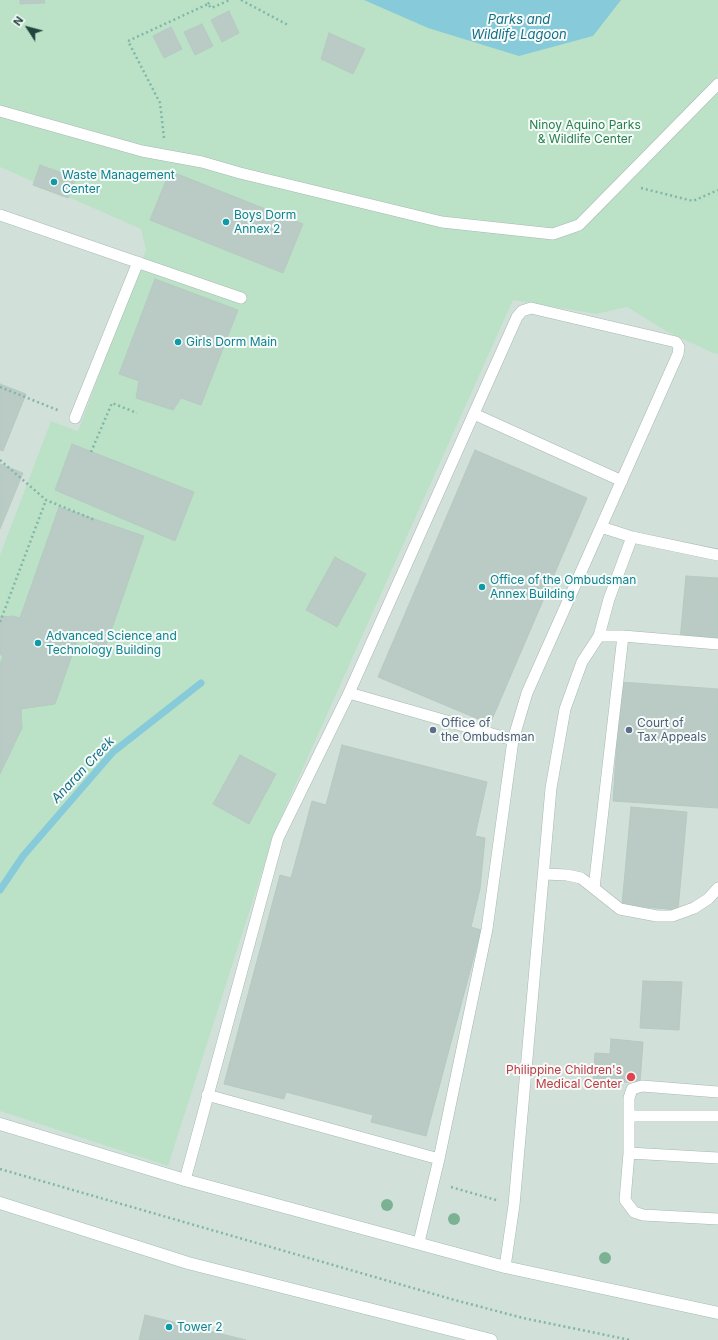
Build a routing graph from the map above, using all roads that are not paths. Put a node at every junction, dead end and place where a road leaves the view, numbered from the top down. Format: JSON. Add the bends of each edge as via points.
{"nodes":[{"id":1,"x":718,"y":84,"type":"edge"},
{"id":2,"x":0,"y":111,"type":"edge"},
{"id":3,"x":0,"y":214,"type":"edge"},
{"id":4,"x":138,"y":262,"type":"junction"},
{"id":5,"x":240,"y":298,"type":"dead end"},
{"id":6,"x":474,"y":414,"type":"junction"},
{"id":7,"x":75,"y":418,"type":"road end"},
{"id":8,"x":622,"y":481,"type":"junction"},
{"id":9,"x":601,"y":527,"type":"junction"},
{"id":10,"x":632,"y":537,"type":"junction"},
{"id":11,"x":718,"y":555,"type":"edge"},
{"id":12,"x":599,"y":636,"type":"junction"},
{"id":13,"x":623,"y":636,"type":"junction"},
{"id":14,"x":718,"y":644,"type":"edge"},
{"id":15,"x":348,"y":692,"type":"junction"},
{"id":16,"x":513,"y":740,"type":"junction"},
{"id":17,"x":545,"y":874,"type":"junction"},
{"id":18,"x":594,"y":888,"type":"junction"},
{"id":19,"x":718,"y":888,"type":"edge"},
{"id":20,"x":718,"y":1092,"type":"edge"},
{"id":21,"x":207,"y":1095,"type":"junction"},
{"id":22,"x":629,"y":1116,"type":"junction"},
{"id":23,"x":717,"y":1116,"type":"dead end"},
{"id":24,"x":0,"y":1124,"type":"edge"},
{"id":25,"x":629,"y":1153,"type":"junction"},
{"id":26,"x":718,"y":1158,"type":"edge"},
{"id":27,"x":439,"y":1159,"type":"junction"},
{"id":28,"x":185,"y":1180,"type":"junction"},
{"id":29,"x":0,"y":1202,"type":"edge"},
{"id":30,"x":718,"y":1218,"type":"edge"},
{"id":31,"x":419,"y":1242,"type":"junction"},
{"id":32,"x":505,"y":1267,"type":"junction"},
{"id":33,"x":718,"y":1313,"type":"edge"},
{"id":34,"x":491,"y":1340,"type":"edge"}],
"edges":[{"from":1,"to":2,"type":"lane","via":[[579,225],[553,234],[442,222],[202,162],[142,151]]},
{"from":3,"to":4,"type":"lane"},
{"from":4,"to":5,"type":"lane"},
{"from":4,"to":7,"type":"lane"},
{"from":6,"to":8,"type":"lane"},
{"from":6,"to":8,"type":"lane","via":[[522,311],[531,308],[676,342],[679,347],[678,354]]},
{"from":6,"to":15,"type":"lane"},
{"from":8,"to":9,"type":"lane"},
{"from":9,"to":10,"type":"lane"},
{"from":9,"to":16,"type":"lane","via":[[526,693]]},
{"from":10,"to":11,"type":"lane"},
{"from":10,"to":12,"type":"lane","via":[[609,599]]},
{"from":12,"to":13,"type":"lane"},
{"from":12,"to":17,"type":"lane","via":[[582,662],[565,709],[551,788]]},
{"from":13,"to":14,"type":"lane"},
{"from":13,"to":18,"type":"lane"},
{"from":15,"to":16,"type":"lane"},
{"from":15,"to":21,"type":"lane","via":[[278,838]]},
{"from":16,"to":27,"type":"lane","via":[[487,929]]},
{"from":17,"to":18,"type":"lane","via":[[581,878]]},
{"from":17,"to":32,"type":"lane","via":[[514,1205]]},
{"from":18,"to":19,"type":"lane","via":[[620,909],[657,916],[672,916],[694,908],[708,899]]},
{"from":20,"to":22,"type":"lane","via":[[642,1086],[632,1089]]},
{"from":21,"to":27,"type":"lane"},
{"from":21,"to":28,"type":"lane"},
{"from":22,"to":23,"type":"lane"},
{"from":22,"to":25,"type":"lane"},
{"from":24,"to":28,"type":"main road"},
{"from":25,"to":26,"type":"lane"},
{"from":25,"to":30,"type":"lane","via":[[625,1200],[634,1212],[642,1215]]},
{"from":27,"to":31,"type":"lane"},
{"from":28,"to":31,"type":"main road"},
{"from":29,"to":34,"type":"main road","via":[[188,1263]]},
{"from":31,"to":32,"type":"main road"},
{"from":32,"to":33,"type":"main road"}]}
